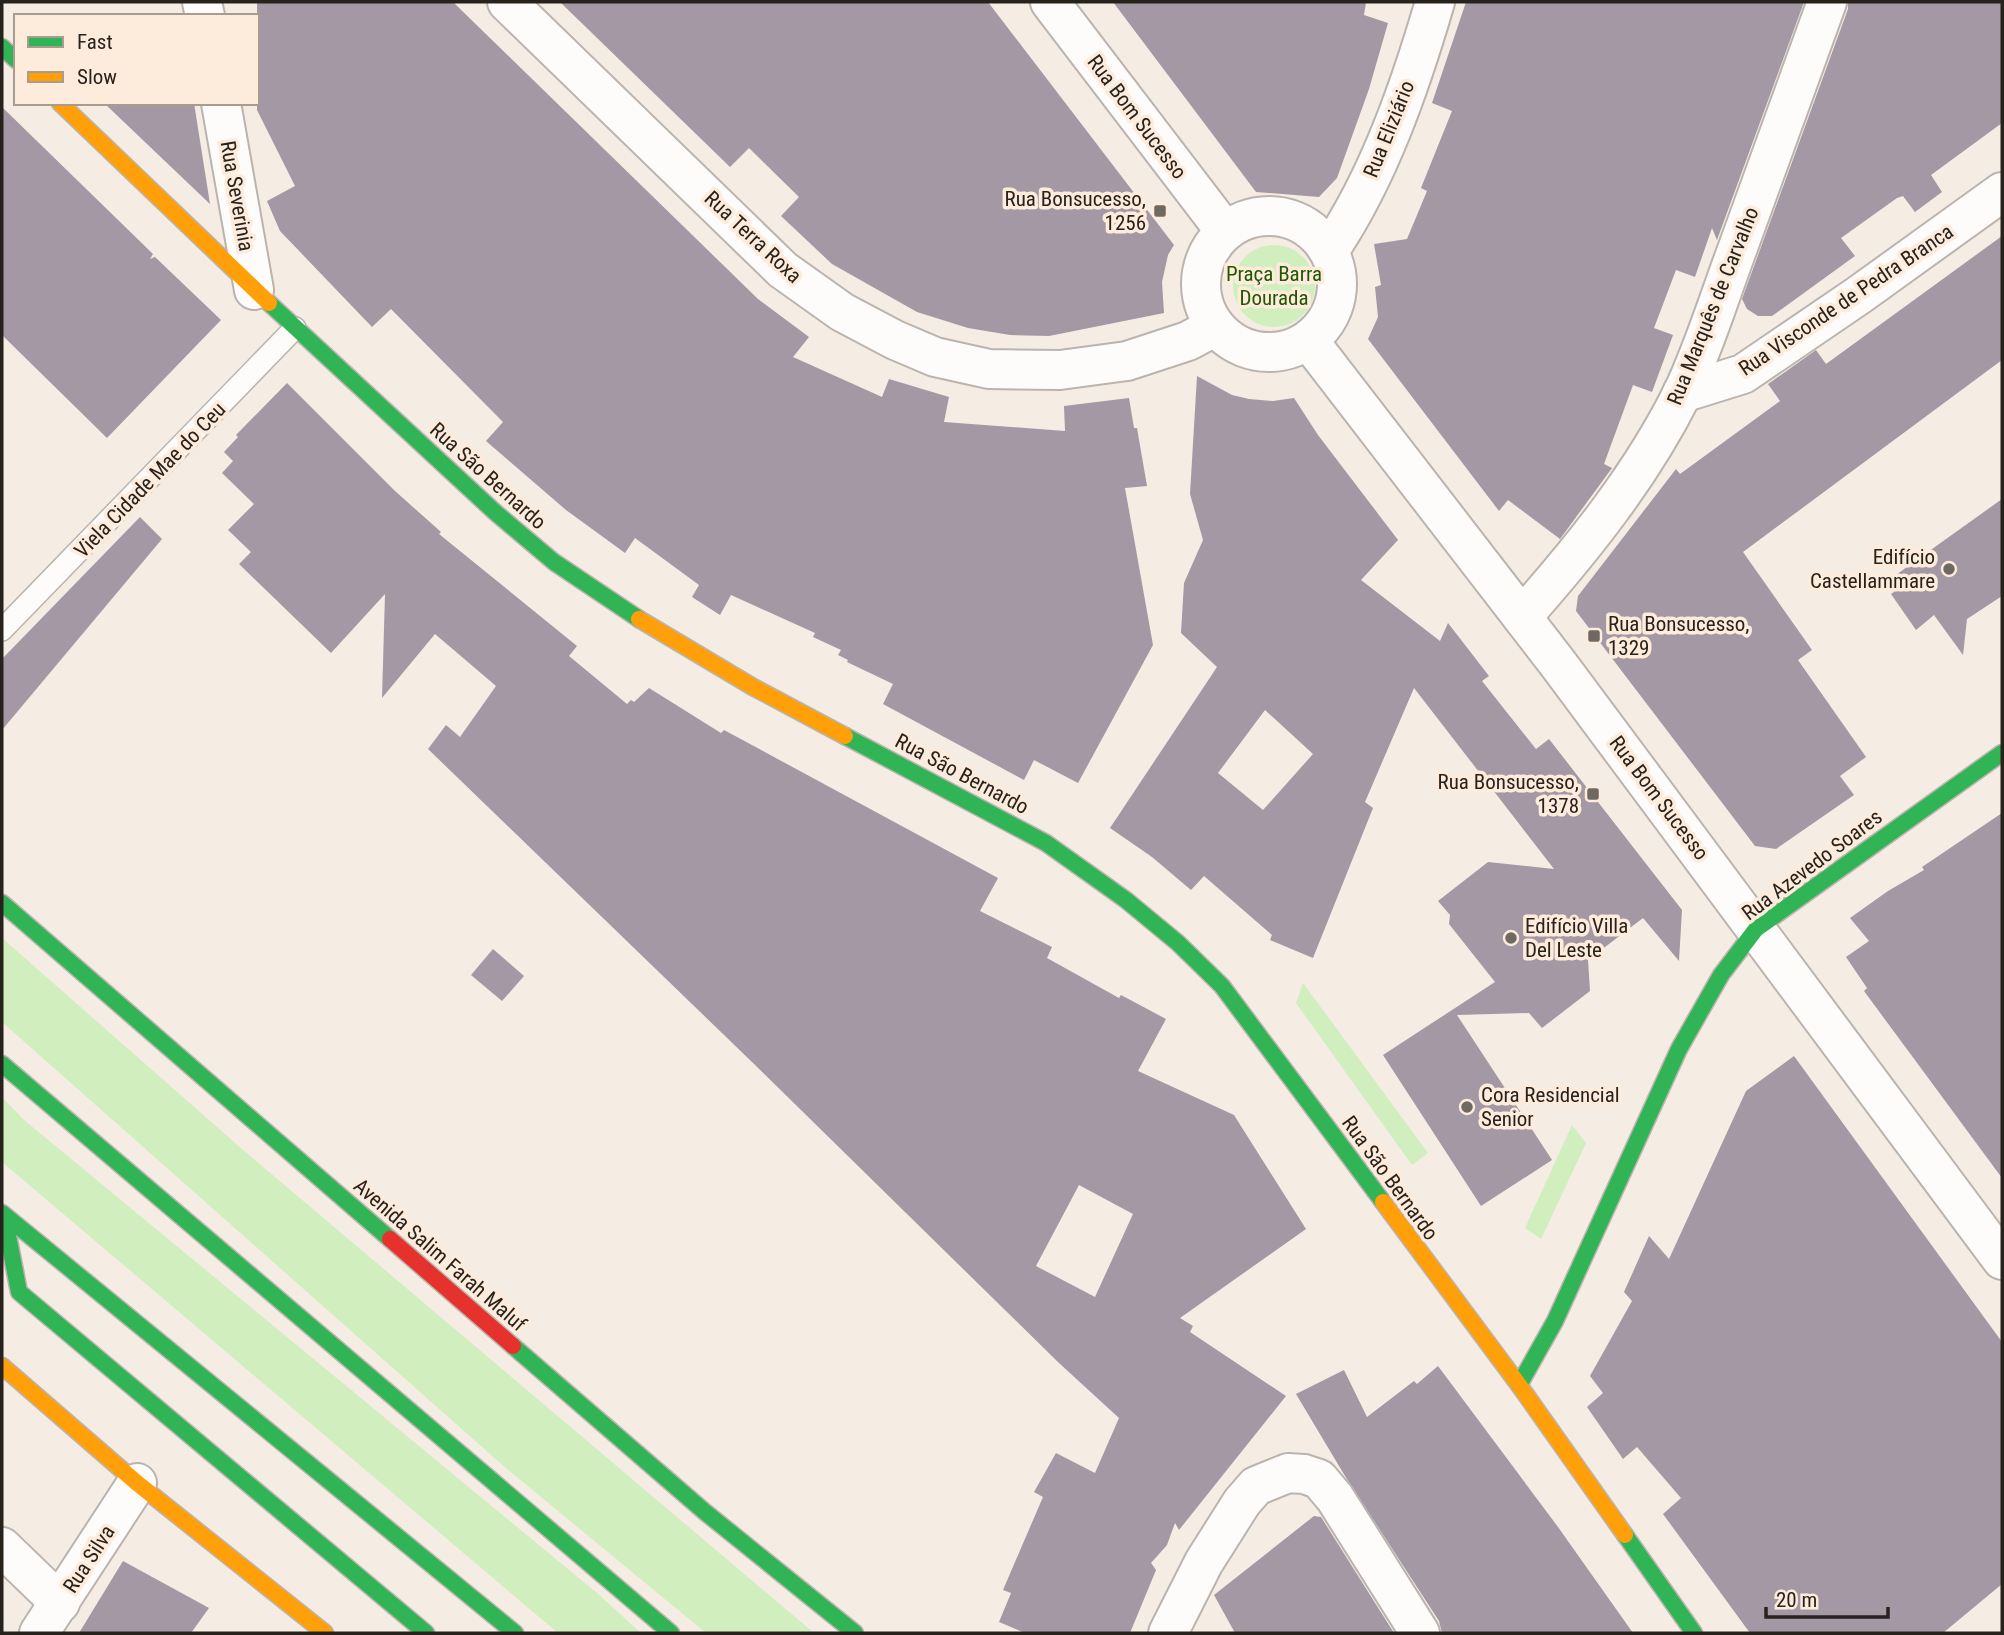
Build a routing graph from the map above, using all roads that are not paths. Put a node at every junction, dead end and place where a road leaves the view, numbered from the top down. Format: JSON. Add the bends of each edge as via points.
{"nodes":[{"id":1,"x":507,"y":2,"type":"edge"},
{"id":2,"x":1050,"y":2,"type":"edge"},
{"id":3,"x":1435,"y":2,"type":"edge"},
{"id":4,"x":1827,"y":2,"type":"edge"},
{"id":5,"x":62,"y":105,"type":"edge"},
{"id":6,"x":221,"y":105,"type":"edge"},
{"id":7,"x":2002,"y":192,"type":"edge"},
{"id":8,"x":1224,"y":231,"type":"junction"},
{"id":9,"x":1329,"y":251,"type":"junction"},
{"id":10,"x":254,"y":290,"type":"junction"},
{"id":11,"x":1214,"y":327,"type":"junction"},
{"id":12,"x":295,"y":328,"type":"junction"},
{"id":13,"x":1309,"y":341,"type":"junction"},
{"id":14,"x":1682,"y":393,"type":"junction"},
{"id":15,"x":1522,"y":617,"type":"junction"},
{"id":16,"x":2,"y":630,"type":"edge"},
{"id":17,"x":2002,"y":753,"type":"edge"},
{"id":18,"x":2,"y":903,"type":"edge"},
{"id":19,"x":1756,"y":929,"type":"junction"},
{"id":20,"x":2,"y":1064,"type":"edge"},
{"id":21,"x":3,"y":1214,"type":"edge"},
{"id":22,"x":2002,"y":1260,"type":"edge"},
{"id":23,"x":2,"y":1366,"type":"edge"},
{"id":24,"x":1519,"y":1385,"type":"junction"},
{"id":25,"x":137,"y":1483,"type":"junction"},
{"id":26,"x":2,"y":1547,"type":"edge"},
{"id":27,"x":50,"y":1618,"type":"edge"},
{"id":28,"x":326,"y":1633,"type":"edge"},
{"id":29,"x":426,"y":1633,"type":"edge"},
{"id":30,"x":515,"y":1633,"type":"edge"},
{"id":31,"x":671,"y":1633,"type":"edge"},
{"id":32,"x":855,"y":1633,"type":"edge"},
{"id":33,"x":1167,"y":1633,"type":"edge"},
{"id":34,"x":1420,"y":1633,"type":"edge"},
{"id":35,"x":1694,"y":1633,"type":"edge"}],
"edges":[{"from":1,"to":11,"type":"street","name":"Rua Terra Roxa","via":[[783,270],[842,312],[895,340],[935,357],[989,369],[1060,370],[1127,361],[1188,341]]},
{"from":2,"to":8,"type":"street","name":"Rua Bom Sucesso"},
{"from":3,"to":9,"type":"street","name":"Rua Eliziário","via":[[1385,143],[1359,202]]},
{"from":4,"to":14,"type":"street","name":"Rua Marquês de Carvalho"},
{"from":5,"to":10,"type":"main road","name":"Rua São Bernardo"},
{"from":6,"to":10,"type":"street","name":"Rua Severinia"},
{"from":7,"to":14,"type":"street","name":"Rua Visconde de Pedra Branca","via":[[1743,374]]},
{"from":8,"to":9,"type":"street","via":[[1250,218],[1278,215],[1303,224]]},
{"from":8,"to":11,"type":"street","via":[[1209,250],[1200,276],[1203,302]]},
{"from":9,"to":13,"type":"street","via":[[1336,265],[1338,292],[1329,317]]},
{"from":10,"to":12,"type":"main road","name":"Rua São Bernardo"},
{"from":11,"to":13,"type":"street","via":[[1235,344],[1261,352],[1288,351]]},
{"from":12,"to":16,"type":"lane","name":"Viela Cidade Mae do Ceu"},
{"from":12,"to":24,"type":"main road","name":"Rua São Bernardo","via":[[554,562],[753,687],[1046,843],[1178,943],[1222,986]]},
{"from":13,"to":15,"type":"street","name":"Rua Bom Sucesso"},
{"from":14,"to":15,"type":"street","name":"Rua Marquês de Carvalho","via":[[1620,498]]},
{"from":15,"to":19,"type":"street","name":"Rua Bom Sucesso"},
{"from":17,"to":19,"type":"main road","name":"Rua Azevedo Soares"},
{"from":18,"to":32,"type":"main road","name":"Avenida Salim Farah Maluf","via":[[705,1512]]},
{"from":19,"to":22,"type":"street","name":"Rua Bom Sucesso"},
{"from":19,"to":24,"type":"main road","name":"Rua Azevedo Soares","via":[[1721,975],[1679,1049],[1555,1321]]},
{"from":20,"to":31,"type":"main road"},
{"from":21,"to":29,"type":"main road","via":[[19,1292]]},
{"from":21,"to":30,"type":"main road"},
{"from":23,"to":25,"type":"main road"},
{"from":24,"to":35,"type":"main road","name":"Rua São Bernardo"},
{"from":25,"to":27,"type":"street","name":"Rua Silva"},
{"from":25,"to":28,"type":"main road"},
{"from":26,"to":27,"type":"street"},
{"from":33,"to":34,"type":"street","via":[[1242,1502],[1256,1486],[1288,1473],[1319,1479],[1335,1498]]}]}
